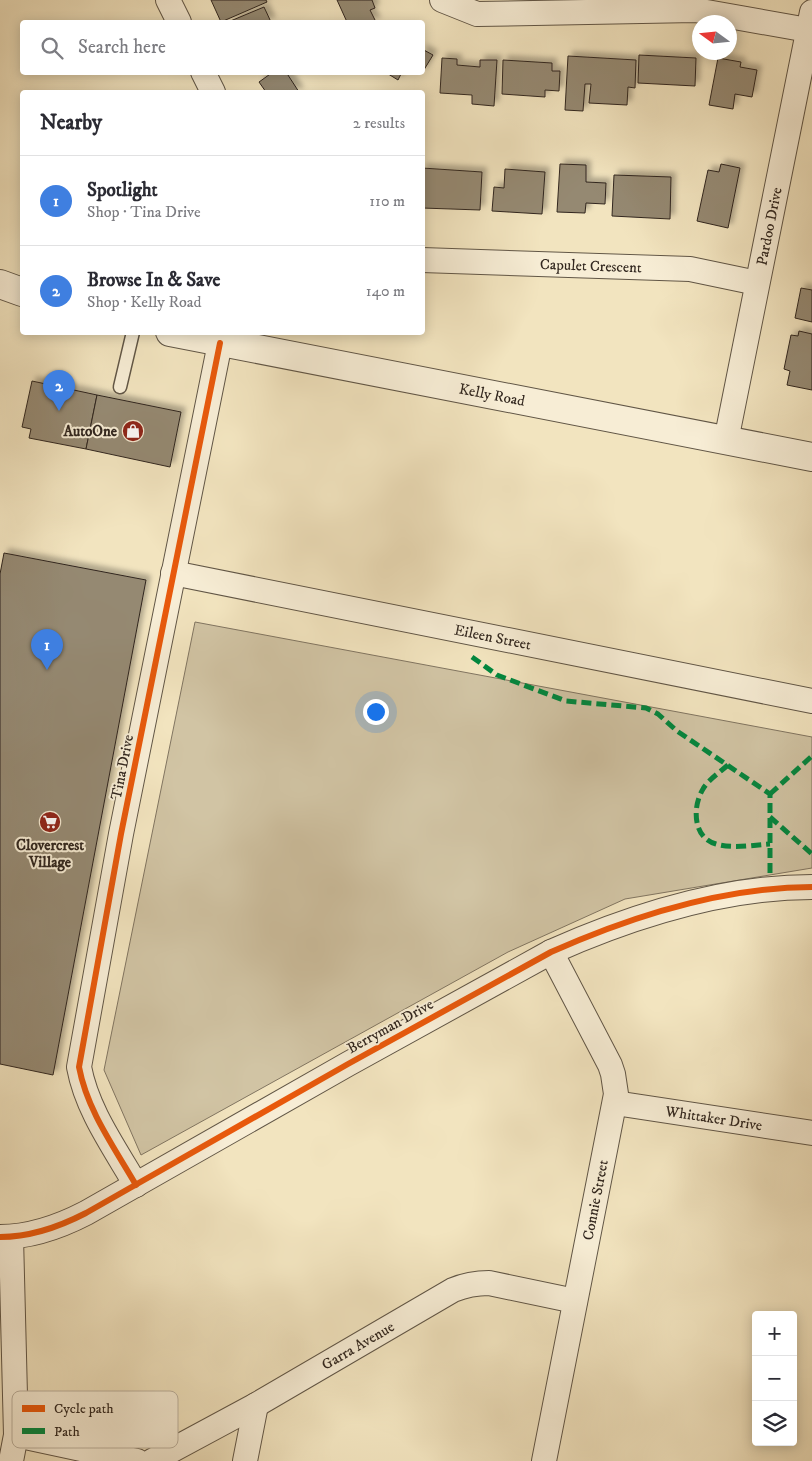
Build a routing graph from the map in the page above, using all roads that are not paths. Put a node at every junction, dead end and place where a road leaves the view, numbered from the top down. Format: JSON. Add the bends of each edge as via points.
{"nodes":[{"id":1,"x":168,"y":0,"type":"edge"},
{"id":2,"x":442,"y":0,"type":"edge"},
{"id":3,"x":178,"y":20,"type":"edge"},
{"id":4,"x":810,"y":21,"type":"edge"},
{"id":5,"x":205,"y":75,"type":"edge"},
{"id":6,"x":212,"y":90,"type":"edge"},
{"id":7,"x":425,"y":260,"type":"edge"},
{"id":8,"x":757,"y":283,"type":"junction"},
{"id":9,"x":0,"y":284,"type":"edge"},
{"id":10,"x":20,"y":291,"type":"edge"},
{"id":11,"x":0,"y":305,"type":"edge"},
{"id":12,"x":20,"y":308,"type":"edge"},
{"id":13,"x":132,"y":335,"type":"edge"},
{"id":14,"x":184,"y":335,"type":"edge"},
{"id":15,"x":220,"y":343,"type":"junction"},
{"id":16,"x":120,"y":387,"type":"dead end"},
{"id":17,"x":726,"y":441,"type":"junction"},
{"id":18,"x":812,"y":458,"type":"edge"},
{"id":19,"x":174,"y":573,"type":"junction"},
{"id":20,"x":812,"y":701,"type":"edge"},
{"id":21,"x":812,"y":888,"type":"edge"},
{"id":22,"x":551,"y":952,"type":"junction"},
{"id":23,"x":615,"y":1103,"type":"junction"},
{"id":24,"x":812,"y":1133,"type":"edge"},
{"id":25,"x":136,"y":1185,"type":"junction"},
{"id":26,"x":6,"y":1237,"type":"edge"},
{"id":27,"x":575,"y":1301,"type":"junction"},
{"id":28,"x":14,"y":1391,"type":"edge"},
{"id":29,"x":256,"y":1405,"type":"junction"},
{"id":30,"x":178,"y":1447,"type":"edge"},
{"id":31,"x":14,"y":1448,"type":"edge"},
{"id":32,"x":76,"y":1448,"type":"edge"},
{"id":33,"x":176,"y":1448,"type":"edge"},
{"id":34,"x":11,"y":1461,"type":"edge"},
{"id":35,"x":137,"y":1461,"type":"edge"},
{"id":36,"x":152,"y":1461,"type":"edge"},
{"id":37,"x":245,"y":1461,"type":"edge"},
{"id":38,"x":544,"y":1461,"type":"edge"}],
"edges":[{"from":1,"to":3,"type":"street"},
{"from":2,"to":4,"type":"street","via":[[477,14],[695,10]]},
{"from":4,"to":8,"type":"street","name":"Pardoo Drive"},
{"from":5,"to":6,"type":"street"},
{"from":7,"to":8,"type":"street","name":"Capulet Crescent","via":[[690,269]]},
{"from":8,"to":17,"type":"street","name":"Pardoo Drive"},
{"from":9,"to":10,"type":"street"},
{"from":11,"to":12,"type":"street"},
{"from":13,"to":16,"type":"lane"},
{"from":14,"to":15,"type":"street","name":"Kelly Road"},
{"from":15,"to":17,"type":"street","name":"Kelly Road"},
{"from":15,"to":19,"type":"street","name":"Tina Drive"},
{"from":17,"to":18,"type":"street","name":"Kelly Road"},
{"from":19,"to":20,"type":"street","name":"Eileen Street"},
{"from":19,"to":25,"type":"street","name":"Tina Drive","via":[[121,834],[79,1067],[95,1114]]},
{"from":21,"to":22,"type":"street","name":"Berryman Drive","via":[[725,896],[683,906],[616,926]]},
{"from":22,"to":23,"type":"street","name":"Connie Street","via":[[610,1065],[616,1087]]},
{"from":22,"to":25,"type":"street","name":"Berryman Drive"},
{"from":23,"to":24,"type":"street","name":"Whittaker Drive"},
{"from":23,"to":27,"type":"street","name":"Connie Street"},
{"from":25,"to":26,"type":"street","name":"Berryman Drive","via":[[68,1223]]},
{"from":26,"to":28,"type":"street"},
{"from":27,"to":29,"type":"street","name":"Garra Avenue","via":[[489,1283],[465,1285]]},
{"from":27,"to":38,"type":"street","name":"Connie Street"},
{"from":29,"to":30,"type":"street","name":"Garra Avenue"},
{"from":29,"to":37,"type":"street"},
{"from":31,"to":34,"type":"street"},
{"from":32,"to":35,"type":"street"},
{"from":33,"to":36,"type":"street","name":"Garra Avenue"}]}
